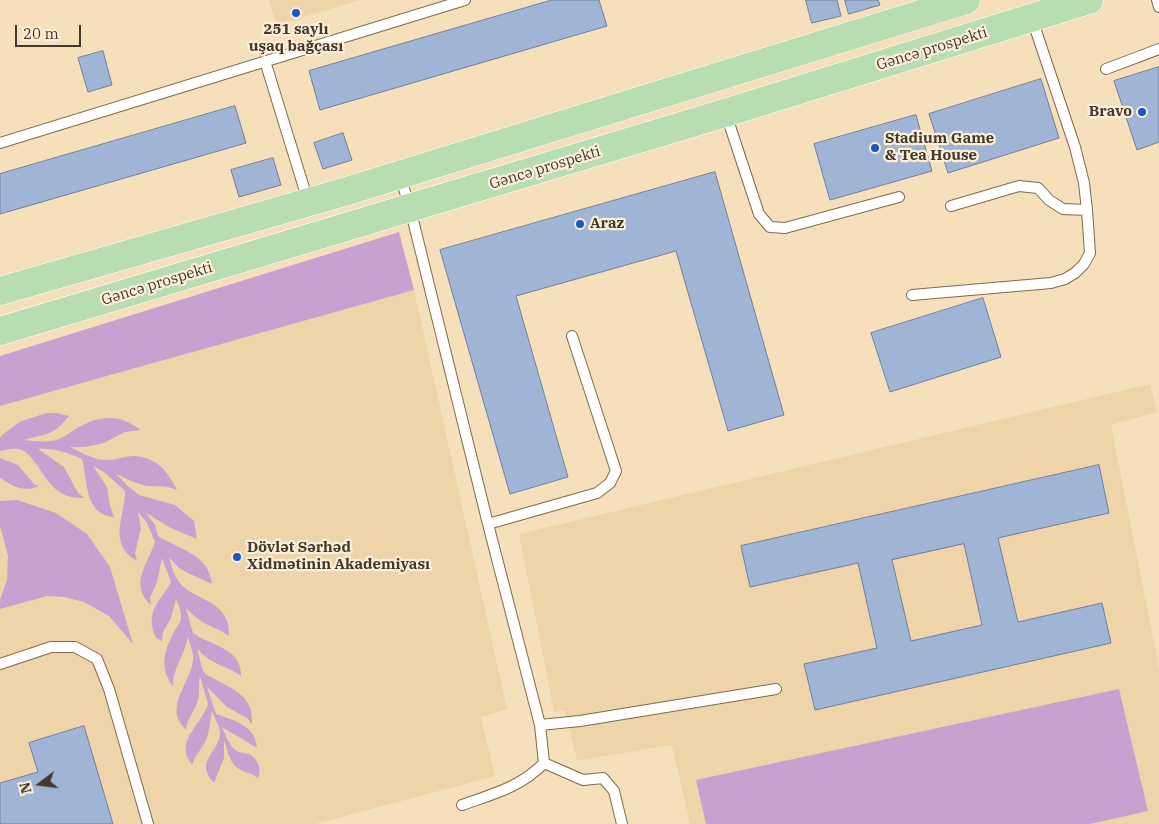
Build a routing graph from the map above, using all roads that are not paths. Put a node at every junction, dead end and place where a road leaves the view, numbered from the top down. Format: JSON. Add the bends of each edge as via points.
{"nodes":[{"id":1,"x":465,"y":0,"type":"edge"},
{"id":2,"x":966,"y":0,"type":"edge"},
{"id":3,"x":1089,"y":0,"type":"edge"},
{"id":4,"x":1157,"y":0,"type":"edge"},
{"id":5,"x":934,"y":5,"type":"edge"},
{"id":6,"x":1159,"y":6,"type":"edge"},
{"id":7,"x":1031,"y":18,"type":"junction"},
{"id":8,"x":1159,"y":49,"type":"edge"},
{"id":9,"x":265,"y":62,"type":"junction"},
{"id":10,"x":1106,"y":69,"type":"dead end"},
{"id":11,"x":725,"y":113,"type":"junction"},
{"id":12,"x":0,"y":143,"type":"edge"},
{"id":13,"x":399,"y":174,"type":"junction"},
{"id":14,"x":899,"y":197,"type":"dead end"},
{"id":15,"x":308,"y":202,"type":"junction"},
{"id":16,"x":951,"y":206,"type":"dead end"},
{"id":17,"x":410,"y":208,"type":"junction"},
{"id":18,"x":1087,"y":210,"type":"junction"},
{"id":19,"x":0,"y":291,"type":"edge"},
{"id":20,"x":912,"y":295,"type":"dead end"},
{"id":21,"x":0,"y":332,"type":"edge"},
{"id":22,"x":572,"y":336,"type":"dead end"},
{"id":23,"x":488,"y":524,"type":"junction"},
{"id":24,"x":0,"y":664,"type":"edge"},
{"id":25,"x":776,"y":688,"type":"dead end"},
{"id":26,"x":540,"y":725,"type":"junction"},
{"id":27,"x":544,"y":764,"type":"junction"},
{"id":28,"x":462,"y":805,"type":"dead end"},
{"id":29,"x":148,"y":824,"type":"edge"},
{"id":30,"x":622,"y":824,"type":"edge"}],
"edges":[{"from":1,"to":9,"type":"lane"},
{"from":2,"to":5,"type":"main road"},
{"from":3,"to":7,"type":"main road","name":"Gəncə prospekti"},
{"from":4,"to":6,"type":"lane"},
{"from":5,"to":13,"type":"main road"},
{"from":7,"to":11,"type":"main road","name":"Gəncə prospekti"},
{"from":7,"to":18,"type":"lane","via":[[1075,146]]},
{"from":8,"to":10,"type":"lane"},
{"from":9,"to":12,"type":"lane"},
{"from":9,"to":15,"type":"lane"},
{"from":11,"to":14,"type":"lane","via":[[759,214],[770,227],[785,228]]},
{"from":11,"to":17,"type":"main road","name":"Gəncə prospekti"},
{"from":13,"to":15,"type":"main road"},
{"from":13,"to":17,"type":"lane"},
{"from":15,"to":19,"type":"main road"},
{"from":16,"to":18,"type":"lane","via":[[1019,186],[1038,188],[1063,209]]},
{"from":17,"to":21,"type":"main road","name":"Gəncə prospekti"},
{"from":17,"to":23,"type":"lane"},
{"from":18,"to":20,"type":"lane","via":[[1090,253],[1076,273],[1065,279],[1052,283]]},
{"from":22,"to":23,"type":"lane","via":[[616,471],[610,483],[597,493]]},
{"from":23,"to":26,"type":"lane"},
{"from":24,"to":29,"type":"lane","via":[[51,647],[75,646],[97,659],[109,689]]},
{"from":25,"to":26,"type":"lane"},
{"from":26,"to":27,"type":"lane"},
{"from":27,"to":28,"type":"lane","via":[[532,776],[505,790]]},
{"from":27,"to":30,"type":"lane","via":[[583,780],[603,778],[614,791]]}]}
